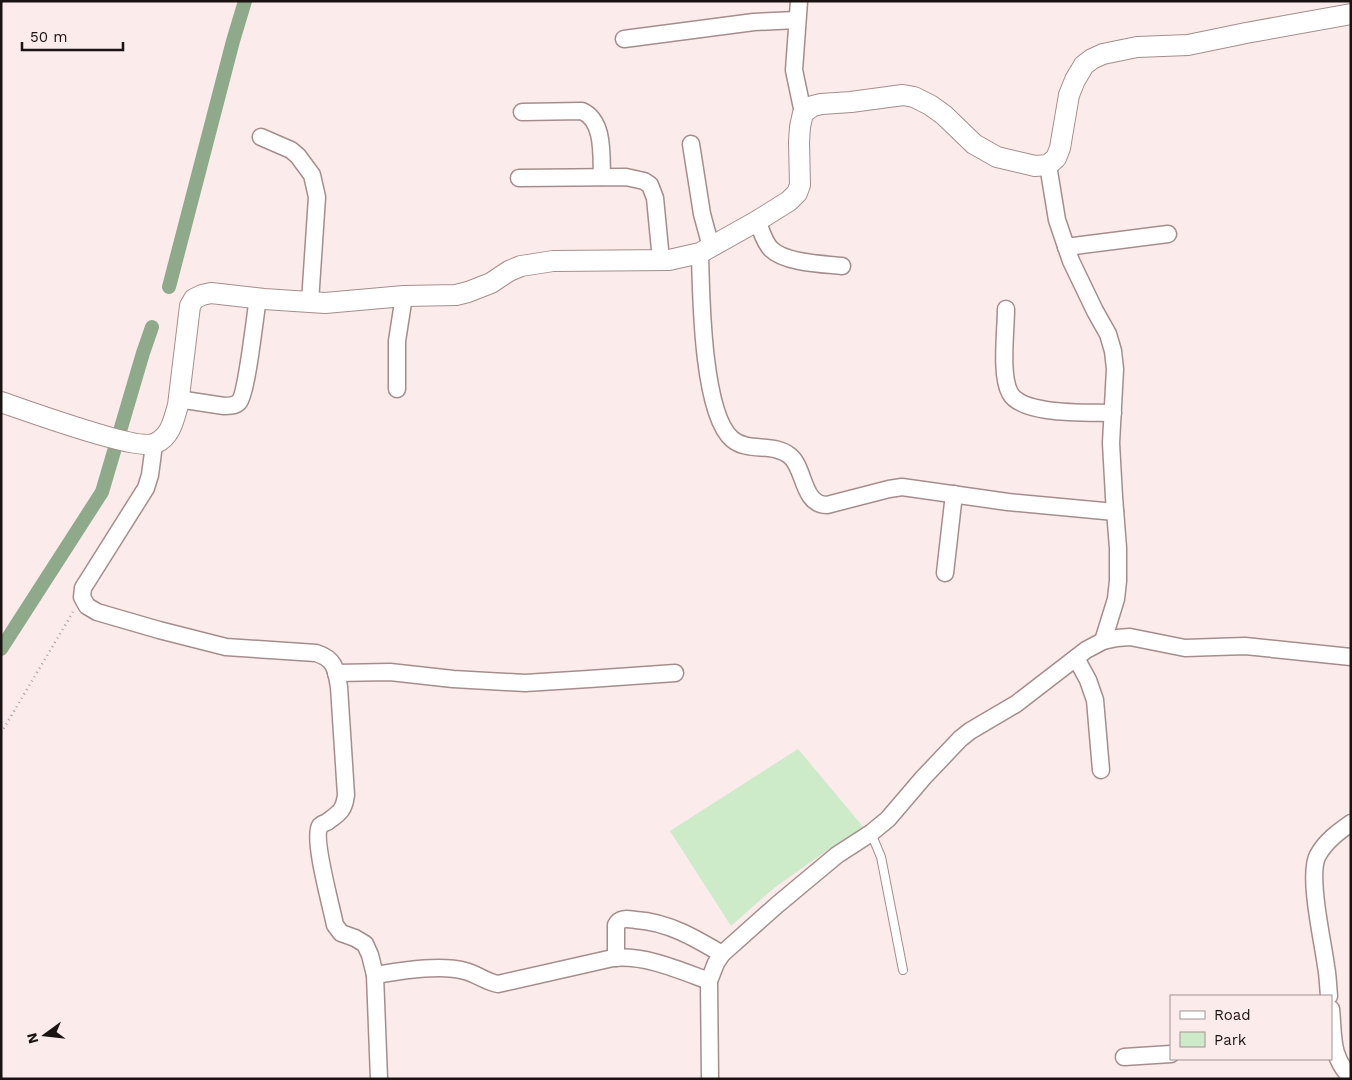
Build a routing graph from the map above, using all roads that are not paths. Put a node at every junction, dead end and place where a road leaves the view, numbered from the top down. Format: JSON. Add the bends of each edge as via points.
{"nodes":[{"id":1,"x":799,"y":1,"type":"edge"},
{"id":2,"x":1351,"y":14,"type":"edge"},
{"id":3,"x":797,"y":20,"type":"junction"},
{"id":4,"x":624,"y":38,"type":"dead end"},
{"id":5,"x":522,"y":112,"type":"dead end"},
{"id":6,"x":803,"y":113,"type":"junction"},
{"id":7,"x":261,"y":137,"type":"dead end"},
{"id":8,"x":691,"y":144,"type":"dead end"},
{"id":9,"x":1048,"y":164,"type":"junction"},
{"id":10,"x":602,"y":177,"type":"junction"},
{"id":11,"x":519,"y":178,"type":"dead end"},
{"id":12,"x":757,"y":220,"type":"junction"},
{"id":13,"x":1168,"y":234,"type":"dead end"},
{"id":14,"x":1066,"y":247,"type":"junction"},
{"id":15,"x":705,"y":250,"type":"junction"},
{"id":16,"x":660,"y":260,"type":"junction"},
{"id":17,"x":842,"y":266,"type":"dead end"},
{"id":18,"x":404,"y":296,"type":"junction"},
{"id":19,"x":258,"y":298,"type":"junction"},
{"id":20,"x":310,"y":302,"type":"junction"},
{"id":21,"x":1006,"y":309,"type":"dead end"},
{"id":22,"x":397,"y":389,"type":"dead end"},
{"id":23,"x":178,"y":399,"type":"junction"},
{"id":24,"x":1,"y":402,"type":"edge"},
{"id":25,"x":1113,"y":413,"type":"junction"},
{"id":26,"x":148,"y":444,"type":"junction"},
{"id":27,"x":954,"y":494,"type":"junction"},
{"id":28,"x":1115,"y":512,"type":"junction"},
{"id":29,"x":944,"y":573,"type":"dead end"},
{"id":30,"x":1103,"y":642,"type":"junction"},
{"id":31,"x":1351,"y":657,"type":"edge"},
{"id":32,"x":1076,"y":658,"type":"junction"},
{"id":33,"x":336,"y":673,"type":"junction"},
{"id":34,"x":675,"y":673,"type":"dead end"},
{"id":35,"x":1101,"y":770,"type":"dead end"},
{"id":36,"x":1351,"y":823,"type":"edge"},
{"id":37,"x":871,"y":833,"type":"junction"},
{"id":38,"x":722,"y":954,"type":"junction"},
{"id":39,"x":616,"y":958,"type":"junction"},
{"id":40,"x":903,"y":970,"type":"dead end"},
{"id":41,"x":375,"y":975,"type":"junction"},
{"id":42,"x":709,"y":981,"type":"junction"},
{"id":43,"x":1329,"y":995,"type":"edge"},
{"id":44,"x":1332,"y":1024,"type":"edge"},
{"id":45,"x":1170,"y":1054,"type":"edge"},
{"id":46,"x":1124,"y":1057,"type":"dead end"},
{"id":47,"x":1336,"y":1072,"type":"edge"},
{"id":48,"x":1351,"y":1078,"type":"edge"},
{"id":49,"x":379,"y":1079,"type":"edge"},
{"id":50,"x":710,"y":1079,"type":"edge"}],
"edges":[{"from":1,"to":3,"type":"street"},
{"from":2,"to":9,"type":"street","via":[[1188,45],[1137,47],[1092,59],[1075,80],[1069,95],[1060,148],[1056,158]]},
{"from":3,"to":4,"type":"street"},
{"from":3,"to":6,"type":"street","via":[[794,70]]},
{"from":5,"to":10,"type":"street","via":[[587,113],[600,136]]},
{"from":6,"to":9,"type":"street","via":[[821,104],[903,95],[914,97],[944,115],[974,144],[997,157],[1035,166]]},
{"from":6,"to":12,"type":"street","via":[[797,193]]},
{"from":7,"to":20,"type":"street","via":[[291,150],[312,175],[317,197]]},
{"from":8,"to":15,"type":"street"},
{"from":9,"to":14,"type":"street","via":[[1057,220]]},
{"from":10,"to":11,"type":"street"},
{"from":10,"to":16,"type":"street","via":[[626,177],[644,181],[650,186],[655,198]]},
{"from":12,"to":15,"type":"street"},
{"from":12,"to":17,"type":"street","via":[[771,250],[779,255]]},
{"from":13,"to":14,"type":"street"},
{"from":14,"to":25,"type":"street","via":[[1108,334],[1115,369]]},
{"from":15,"to":16,"type":"street"},
{"from":15,"to":27,"type":"street","via":[[702,308],[710,386],[721,422],[732,439],[790,455],[810,495],[821,505],[902,488]]},
{"from":16,"to":18,"type":"street","via":[[539,262],[509,271],[468,292]]},
{"from":18,"to":20,"type":"street"},
{"from":18,"to":22,"type":"street","via":[[397,341]]},
{"from":19,"to":20,"type":"street"},
{"from":19,"to":23,"type":"street","via":[[210,293],[194,299],[190,306]]},
{"from":19,"to":23,"type":"street","via":[[245,384],[237,404],[224,406]]},
{"from":21,"to":25,"type":"street","via":[[1005,373],[1010,394],[1015,399],[1050,411]]},
{"from":23,"to":26,"type":"street","via":[[169,432],[162,440]]},
{"from":24,"to":26,"type":"street","via":[[109,438]]},
{"from":25,"to":28,"type":"street","via":[[1111,443]]},
{"from":26,"to":33,"type":"street","via":[[150,475],[146,488],[83,588],[86,606],[97,612],[226,647],[316,653],[333,663]]},
{"from":27,"to":28,"type":"street"},
{"from":27,"to":29,"type":"street"},
{"from":28,"to":30,"type":"street","via":[[1118,581]]},
{"from":30,"to":31,"type":"street","via":[[1130,637],[1185,648],[1245,646]]},
{"from":30,"to":32,"type":"street"},
{"from":32,"to":35,"type":"street","via":[[1095,700]]},
{"from":32,"to":37,"type":"street","via":[[1016,704],[960,739],[888,819]]},
{"from":33,"to":34,"type":"street","via":[[390,672],[525,683]]},
{"from":33,"to":41,"type":"street","via":[[346,795],[340,813],[320,826],[318,843],[335,925],[341,933],[365,944]]},
{"from":36,"to":43,"type":"street","via":[[1331,838],[1314,867]]},
{"from":37,"to":38,"type":"street","via":[[837,855]]},
{"from":37,"to":40,"type":"lane","via":[[883,867]]},
{"from":38,"to":39,"type":"street","via":[[660,923],[626,919],[617,922]]},
{"from":38,"to":42,"type":"street"},
{"from":39,"to":41,"type":"street","via":[[498,984],[488,983],[464,970],[446,968]]},
{"from":39,"to":42,"type":"street","via":[[663,964]]},
{"from":41,"to":49,"type":"street"},
{"from":42,"to":50,"type":"street"},
{"from":44,"to":47,"type":"street"},
{"from":45,"to":46,"type":"street"},
{"from":47,"to":48,"type":"street"}]}
